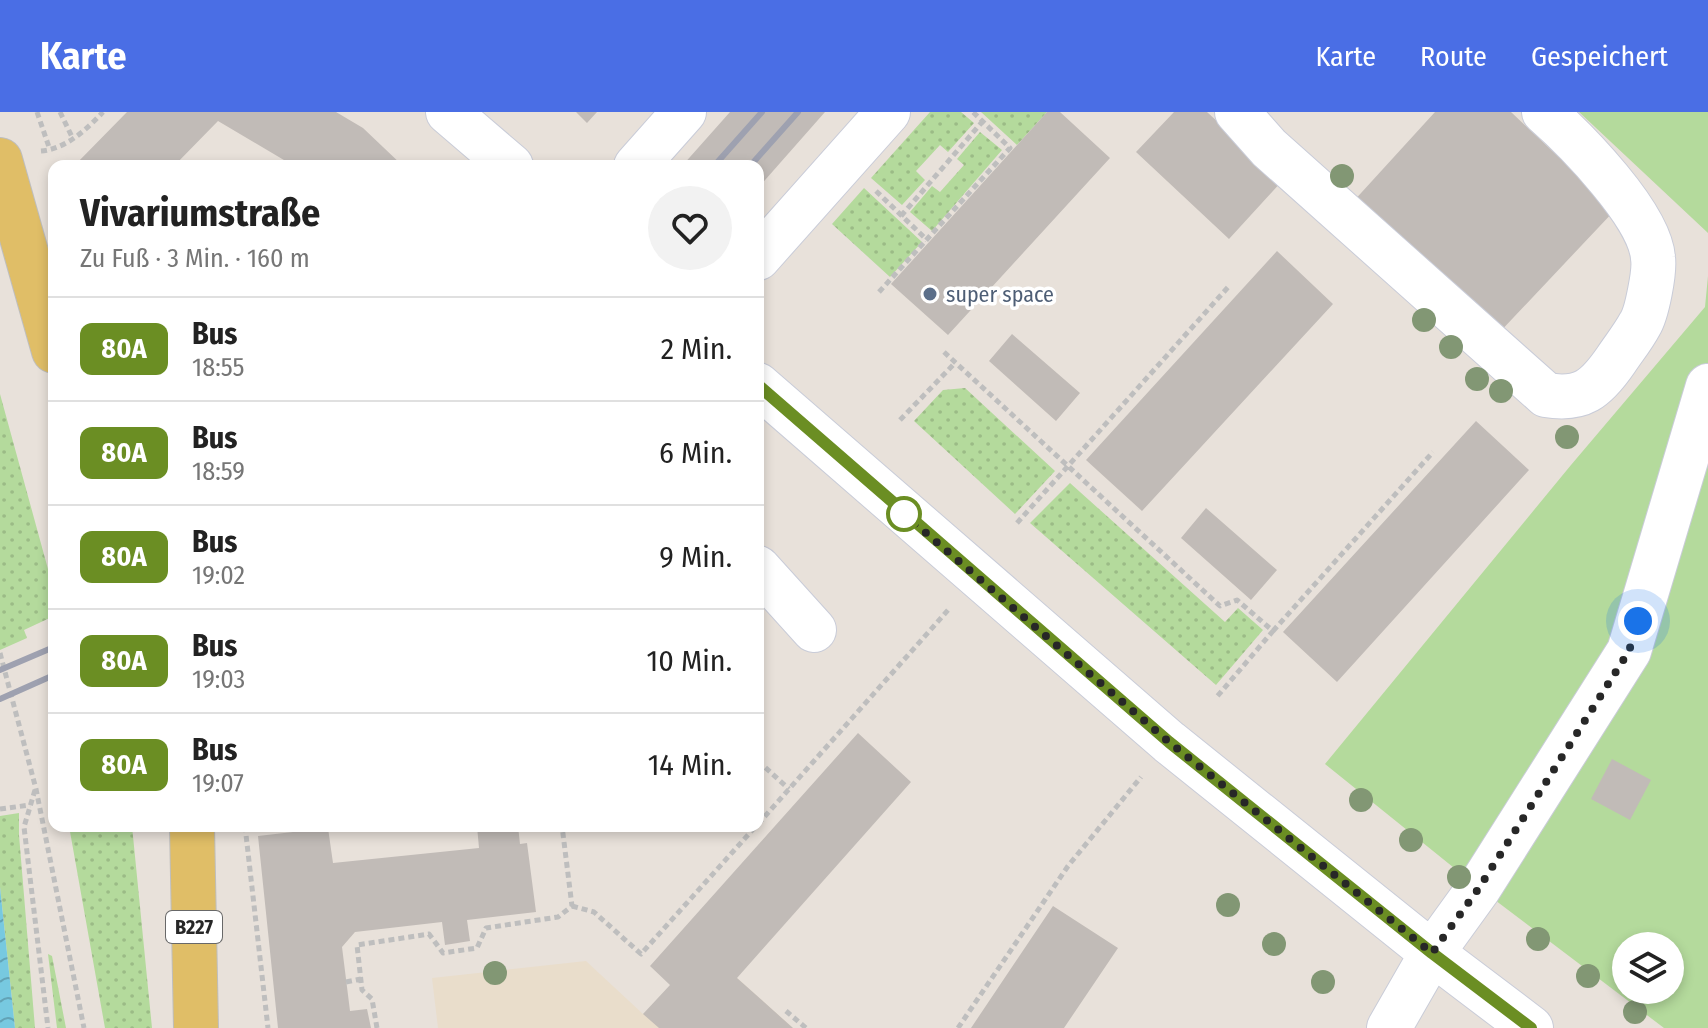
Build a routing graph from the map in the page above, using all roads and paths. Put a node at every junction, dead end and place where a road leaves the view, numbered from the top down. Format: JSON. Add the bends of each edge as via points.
{"nodes":[{"id":1,"x":37,"y":112,"type":"edge"},
{"id":2,"x":60,"y":112,"type":"edge"},
{"id":3,"x":103,"y":112,"type":"edge"},
{"id":4,"x":448,"y":112,"type":"edge"},
{"id":5,"x":684,"y":112,"type":"edge"},
{"id":6,"x":888,"y":112,"type":"edge"},
{"id":7,"x":973,"y":112,"type":"edge"},
{"id":8,"x":1544,"y":112,"type":"edge"},
{"id":9,"x":1247,"y":114,"type":"edge"},
{"id":10,"x":983,"y":121,"type":"junction"},
{"id":11,"x":73,"y":139,"type":"junction"},
{"id":12,"x":0,"y":160,"type":"edge"},
{"id":13,"x":504,"y":160,"type":"edge"},
{"id":14,"x":641,"y":160,"type":"edge"},
{"id":15,"x":873,"y":189,"type":"dead end"},
{"id":16,"x":901,"y":216,"type":"junction"},
{"id":17,"x":927,"y":240,"type":"junction"},
{"id":18,"x":764,"y":251,"type":"edge"},
{"id":19,"x":1230,"y":285,"type":"dead end"},
{"id":20,"x":879,"y":292,"type":"dead end"},
{"id":21,"x":48,"y":330,"type":"edge"},
{"id":22,"x":944,"y":352,"type":"dead end"},
{"id":23,"x":956,"y":363,"type":"junction"},
{"id":24,"x":1708,"y":386,"type":"edge"},
{"id":25,"x":764,"y":390,"type":"edge"},
{"id":26,"x":900,"y":420,"type":"dead end"},
{"id":27,"x":1433,"y":452,"type":"dead end"},
{"id":28,"x":1068,"y":466,"type":"junction"},
{"id":29,"x":1017,"y":523,"type":"dead end"},
{"id":30,"x":764,"y":575,"type":"edge"},
{"id":31,"x":977,"y":577,"type":"junction"},
{"id":32,"x":814,"y":630,"type":"dead end"},
{"id":33,"x":1273,"y":631,"type":"junction"},
{"id":34,"x":0,"y":653,"type":"edge"},
{"id":35,"x":1215,"y":699,"type":"dead end"},
{"id":36,"x":1169,"y":742,"type":"junction"},
{"id":37,"x":764,"y":766,"type":"edge"},
{"id":38,"x":36,"y":789,"type":"junction"},
{"id":39,"x":789,"y":789,"type":"junction"},
{"id":40,"x":30,"y":805,"type":"junction"},
{"id":41,"x":0,"y":809,"type":"edge"},
{"id":42,"x":764,"y":817,"type":"edge"},
{"id":43,"x":192,"y":832,"type":"edge"},
{"id":44,"x":246,"y":832,"type":"edge"},
{"id":45,"x":563,"y":832,"type":"edge"},
{"id":46,"x":751,"y":832,"type":"edge"},
{"id":47,"x":572,"y":906,"type":"junction"},
{"id":48,"x":1432,"y":953,"type":"junction"},
{"id":49,"x":361,"y":979,"type":"junction"},
{"id":50,"x":346,"y":982,"type":"dead end"},
{"id":51,"x":274,"y":994,"type":"dead end"},
{"id":52,"x":264,"y":995,"type":"junction"},
{"id":53,"x":786,"y":1011,"type":"dead end"},
{"id":54,"x":48,"y":1028,"type":"edge"},
{"id":55,"x":84,"y":1028,"type":"edge"},
{"id":56,"x":196,"y":1028,"type":"edge"},
{"id":57,"x":268,"y":1028,"type":"edge"},
{"id":58,"x":377,"y":1028,"type":"edge"},
{"id":59,"x":806,"y":1028,"type":"edge"},
{"id":60,"x":958,"y":1028,"type":"edge"},
{"id":61,"x":1389,"y":1028,"type":"edge"},
{"id":62,"x":1531,"y":1028,"type":"edge"}],
"edges":[{"from":1,"to":11,"type":"path","via":[[50,150]]},
{"from":2,"to":11,"type":"path"},
{"from":3,"to":11,"type":"path"},
{"from":4,"to":13,"type":"street"},
{"from":5,"to":14,"type":"street"},
{"from":6,"to":18,"type":"street"},
{"from":7,"to":10,"type":"path"},
{"from":8,"to":9,"type":"street","via":[[1626,200],[1653,258],[1642,321],[1602,380],[1583,394],[1566,398],[1546,395],[1269,148]]},
{"from":10,"to":16,"type":"path"},
{"from":10,"to":17,"type":"path","via":[[1010,148]]},
{"from":12,"to":21,"type":"main road"},
{"from":15,"to":16,"type":"path"},
{"from":16,"to":17,"type":"path"},
{"from":17,"to":20,"type":"path"},
{"from":19,"to":28,"type":"path"},
{"from":22,"to":23,"type":"path"},
{"from":23,"to":26,"type":"path"},
{"from":23,"to":28,"type":"path"},
{"from":24,"to":48,"type":"street","via":[[1629,651]]},
{"from":25,"to":31,"type":"street"},
{"from":27,"to":33,"type":"path"},
{"from":28,"to":29,"type":"path"},
{"from":28,"to":33,"type":"path","via":[[1220,606],[1237,600]]},
{"from":30,"to":32,"type":"street"},
{"from":31,"to":36,"type":"street"},
{"from":31,"to":39,"type":"path"},
{"from":33,"to":35,"type":"path"},
{"from":34,"to":38,"type":"path"},
{"from":36,"to":48,"type":"street"},
{"from":36,"to":60,"type":"path","via":[[1068,866]]},
{"from":37,"to":39,"type":"path"},
{"from":38,"to":40,"type":"path"},
{"from":38,"to":55,"type":"path"},
{"from":39,"to":42,"type":"path"},
{"from":40,"to":41,"type":"path"},
{"from":40,"to":54,"type":"path","via":[[24,827]]},
{"from":43,"to":56,"type":"main road","number":"B227"},
{"from":44,"to":52,"type":"path"},
{"from":45,"to":47,"type":"path"},
{"from":46,"to":47,"type":"path","via":[[641,954],[594,912]]},
{"from":47,"to":49,"type":"path","via":[[558,917],[486,928],[477,948],[443,953],[429,934],[357,945]]},
{"from":48,"to":61,"type":"street"},
{"from":48,"to":62,"type":"street"},
{"from":49,"to":50,"type":"path"},
{"from":49,"to":58,"type":"path","via":[[362,990],[372,999]]},
{"from":51,"to":52,"type":"path"},
{"from":52,"to":57,"type":"path"},
{"from":53,"to":59,"type":"path"}]}
